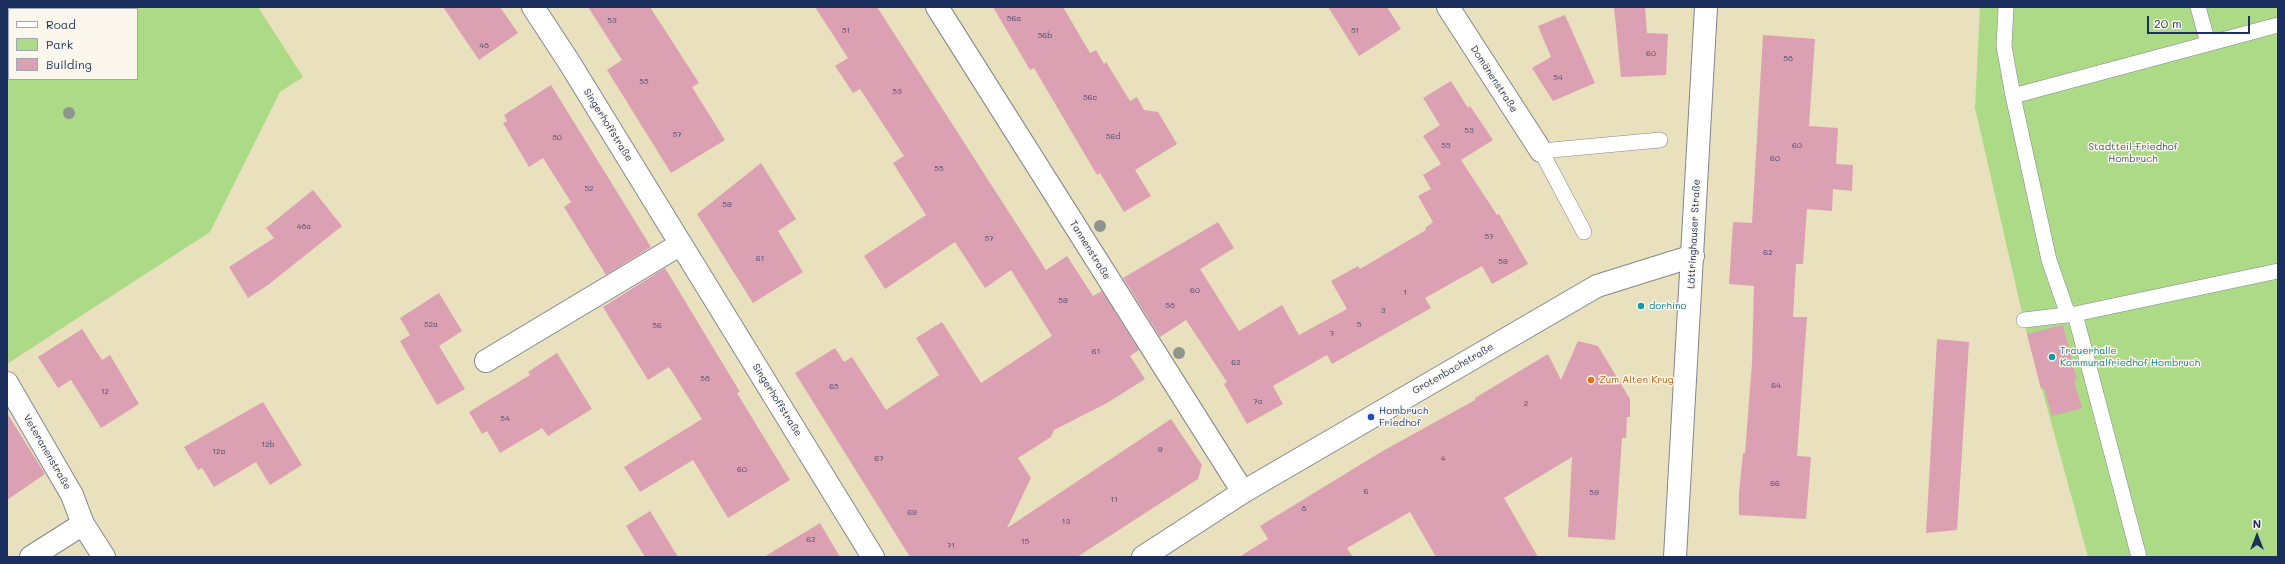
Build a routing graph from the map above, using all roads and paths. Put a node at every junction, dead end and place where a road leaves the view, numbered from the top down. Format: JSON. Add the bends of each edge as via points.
{"nodes":[{"id":1,"x":533,"y":7,"type":"edge"},
{"id":2,"x":937,"y":7,"type":"edge"},
{"id":3,"x":1448,"y":7,"type":"edge"},
{"id":4,"x":1706,"y":7,"type":"edge"},
{"id":5,"x":2006,"y":7,"type":"edge"},
{"id":6,"x":2198,"y":7,"type":"edge"},
{"id":7,"x":2278,"y":24,"type":"edge"},
{"id":8,"x":2208,"y":44,"type":"junction"},
{"id":9,"x":2013,"y":96,"type":"junction"},
{"id":10,"x":1660,"y":140,"type":"dead end"},
{"id":11,"x":1540,"y":151,"type":"junction"},
{"id":12,"x":1584,"y":232,"type":"dead end"},
{"id":13,"x":681,"y":244,"type":"junction"},
{"id":14,"x":1693,"y":256,"type":"junction"},
{"id":15,"x":2278,"y":271,"type":"edge"},
{"id":16,"x":2071,"y":315,"type":"junction"},
{"id":17,"x":2024,"y":320,"type":"dead end"},
{"id":18,"x":486,"y":361,"type":"dead end"},
{"id":19,"x":7,"y":383,"type":"edge"},
{"id":20,"x":1243,"y":492,"type":"junction"},
{"id":21,"x":83,"y":524,"type":"junction"},
{"id":22,"x":31,"y":557,"type":"edge"},
{"id":23,"x":104,"y":557,"type":"edge"},
{"id":24,"x":873,"y":557,"type":"edge"},
{"id":25,"x":1143,"y":557,"type":"edge"},
{"id":26,"x":1675,"y":557,"type":"edge"},
{"id":27,"x":2140,"y":557,"type":"edge"}],
"edges":[{"from":1,"to":13,"type":"street","name":"Singerhoffstraße"},
{"from":2,"to":20,"type":"street","name":"Tannenstraße"},
{"from":3,"to":11,"type":"street","name":"Domänenstraße"},
{"from":4,"to":14,"type":"street","name":"Löttringhauser Straße"},
{"from":5,"to":9,"type":"lane","via":[[2004,46]]},
{"from":6,"to":8,"type":"lane"},
{"from":7,"to":8,"type":"lane"},
{"from":8,"to":9,"type":"lane"},
{"from":9,"to":16,"type":"lane","via":[[2049,260]]},
{"from":10,"to":11,"type":"lane"},
{"from":11,"to":12,"type":"lane","name":"Domänenstraße"},
{"from":13,"to":18,"type":"street"},
{"from":13,"to":24,"type":"street","name":"Singerhoffstraße"},
{"from":14,"to":20,"type":"street","name":"Grotenbachstraße","via":[[1597,286]]},
{"from":14,"to":26,"type":"street","name":"Löttringhauser Straße"},
{"from":15,"to":16,"type":"lane"},
{"from":16,"to":17,"type":"lane"},
{"from":16,"to":27,"type":"lane"},
{"from":19,"to":21,"type":"street","name":"Veteranenstraße","via":[[72,495]]},
{"from":20,"to":25,"type":"street","name":"Grotenbachstraße"},
{"from":21,"to":22,"type":"street"},
{"from":21,"to":23,"type":"street","name":"Veteranenstraße"}]}
